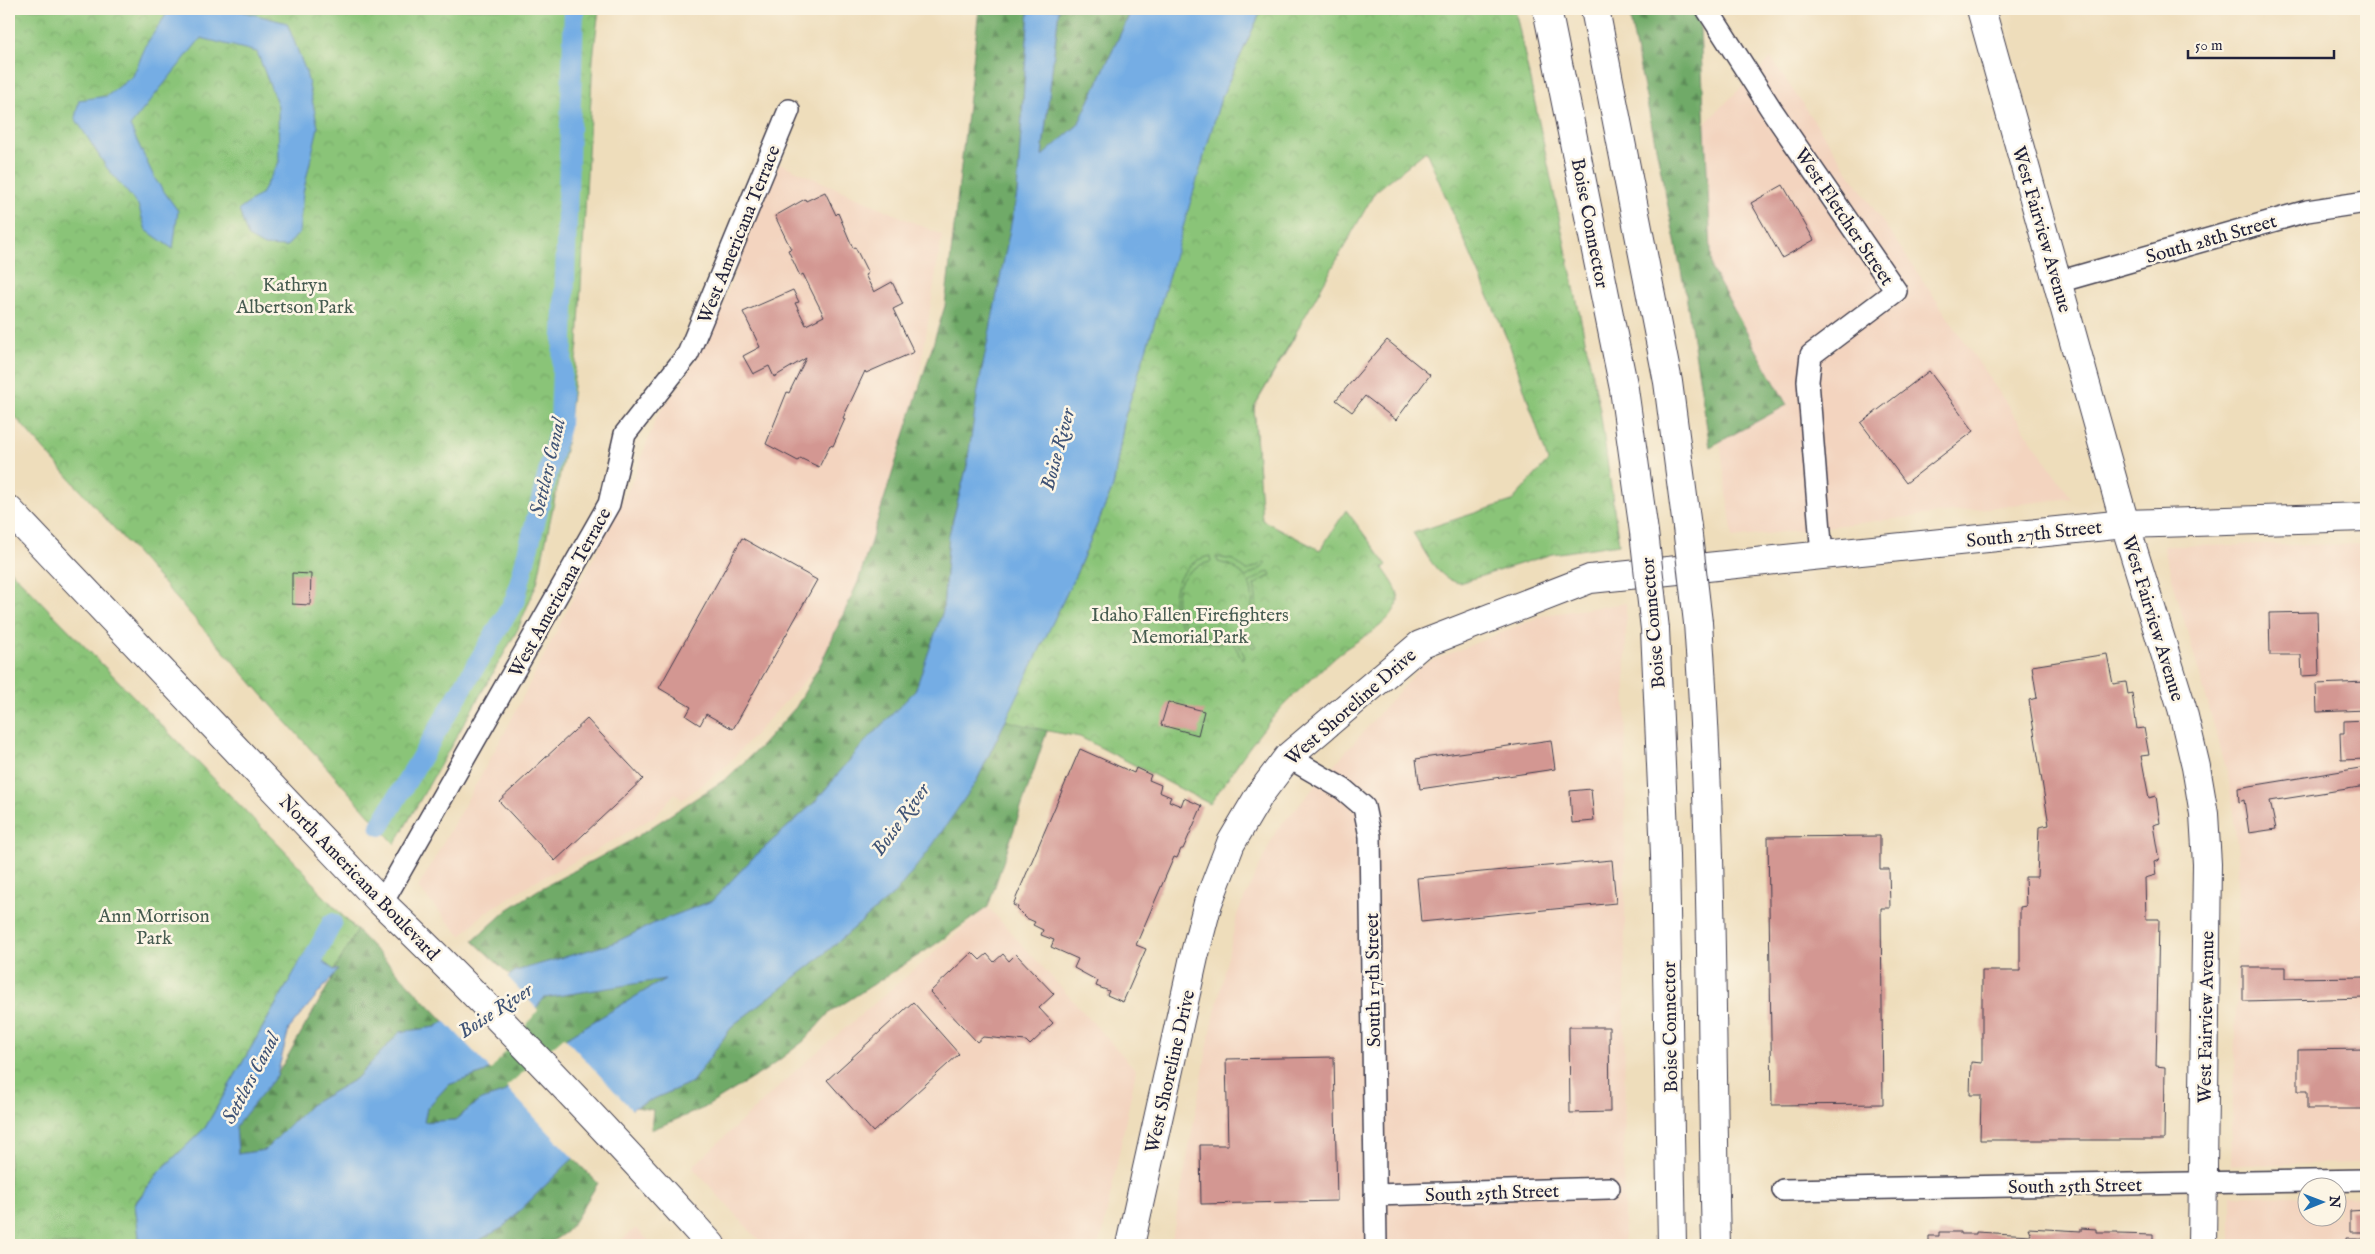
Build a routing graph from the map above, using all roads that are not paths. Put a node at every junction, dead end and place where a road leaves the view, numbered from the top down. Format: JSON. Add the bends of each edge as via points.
{"nodes":[{"id":1,"x":1547,"y":9,"type":"edge"},
{"id":2,"x":1596,"y":9,"type":"edge"},
{"id":3,"x":1707,"y":9,"type":"edge"},
{"id":4,"x":1980,"y":9,"type":"edge"},
{"id":5,"x":789,"y":110,"type":"dead end"},
{"id":6,"x":2366,"y":202,"type":"edge"},
{"id":7,"x":2058,"y":282,"type":"junction"},
{"id":8,"x":9,"y":510,"type":"edge"},
{"id":9,"x":2366,"y":517,"type":"edge"},
{"id":10,"x":2125,"y":524,"type":"junction"},
{"id":11,"x":1822,"y":556,"type":"junction"},
{"id":12,"x":1288,"y":757,"type":"junction"},
{"id":13,"x":382,"y":903,"type":"junction"},
{"id":14,"x":2366,"y":1180,"type":"edge"},
{"id":15,"x":2203,"y":1183,"type":"junction"},
{"id":16,"x":1609,"y":1188,"type":"dead end"},
{"id":17,"x":1783,"y":1190,"type":"dead end"},
{"id":18,"x":1375,"y":1195,"type":"junction"},
{"id":19,"x":711,"y":1245,"type":"edge"},
{"id":20,"x":1130,"y":1245,"type":"edge"},
{"id":21,"x":1376,"y":1245,"type":"edge"},
{"id":22,"x":1672,"y":1245,"type":"edge"},
{"id":23,"x":1716,"y":1245,"type":"edge"},
{"id":24,"x":2202,"y":1245,"type":"edge"}],
"edges":[{"from":1,"to":22,"type":"main road","name":"Boise Connector","bridge":true,"via":[[1624,389],[1655,629],[1665,855]]},
{"from":2,"to":23,"type":"main road","bridge":true,"via":[[1668,382],[1698,623],[1710,843]]},
{"from":3,"to":11,"type":"street","name":"West Fletcher Street","via":[[1771,109],[1896,291],[1810,356],[1808,381]]},
{"from":4,"to":7,"type":"main road","name":"West Fairview Avenue"},
{"from":5,"to":13,"type":"street","name":"West Americana Terrace","via":[[688,354],[625,434],[609,504]]},
{"from":6,"to":7,"type":"street","name":"South 28th Street","via":[[2306,210]]},
{"from":7,"to":10,"type":"main road","name":"West Fairview Avenue"},
{"from":8,"to":13,"type":"main road","name":"North Americana Boulevard"},
{"from":9,"to":10,"type":"main road","name":"South 27th Street"},
{"from":10,"to":11,"type":"main road","name":"South 27th Street"},
{"from":10,"to":15,"type":"main road","name":"West Fairview Avenue","via":[[2182,708],[2204,814]]},
{"from":11,"to":12,"type":"main road","name":"West Shoreline Drive","via":[[1590,579],[1420,645]]},
{"from":12,"to":18,"type":"street","name":"South 17th Street","via":[[1343,789],[1364,807],[1370,851]]},
{"from":12,"to":20,"type":"main road","name":"West Shoreline Drive","via":[[1260,794],[1231,843],[1208,903]]},
{"from":13,"to":19,"type":"main road","name":"North Americana Boulevard","via":[[440,959]]},
{"from":14,"to":15,"type":"street","name":"South 25th Street"},
{"from":15,"to":17,"type":"street","name":"South 25th Street"},
{"from":15,"to":24,"type":"main road","name":"West Fairview Avenue"},
{"from":16,"to":18,"type":"street","name":"South 25th Street"},
{"from":18,"to":21,"type":"street","name":"South 17th Street"}]}
